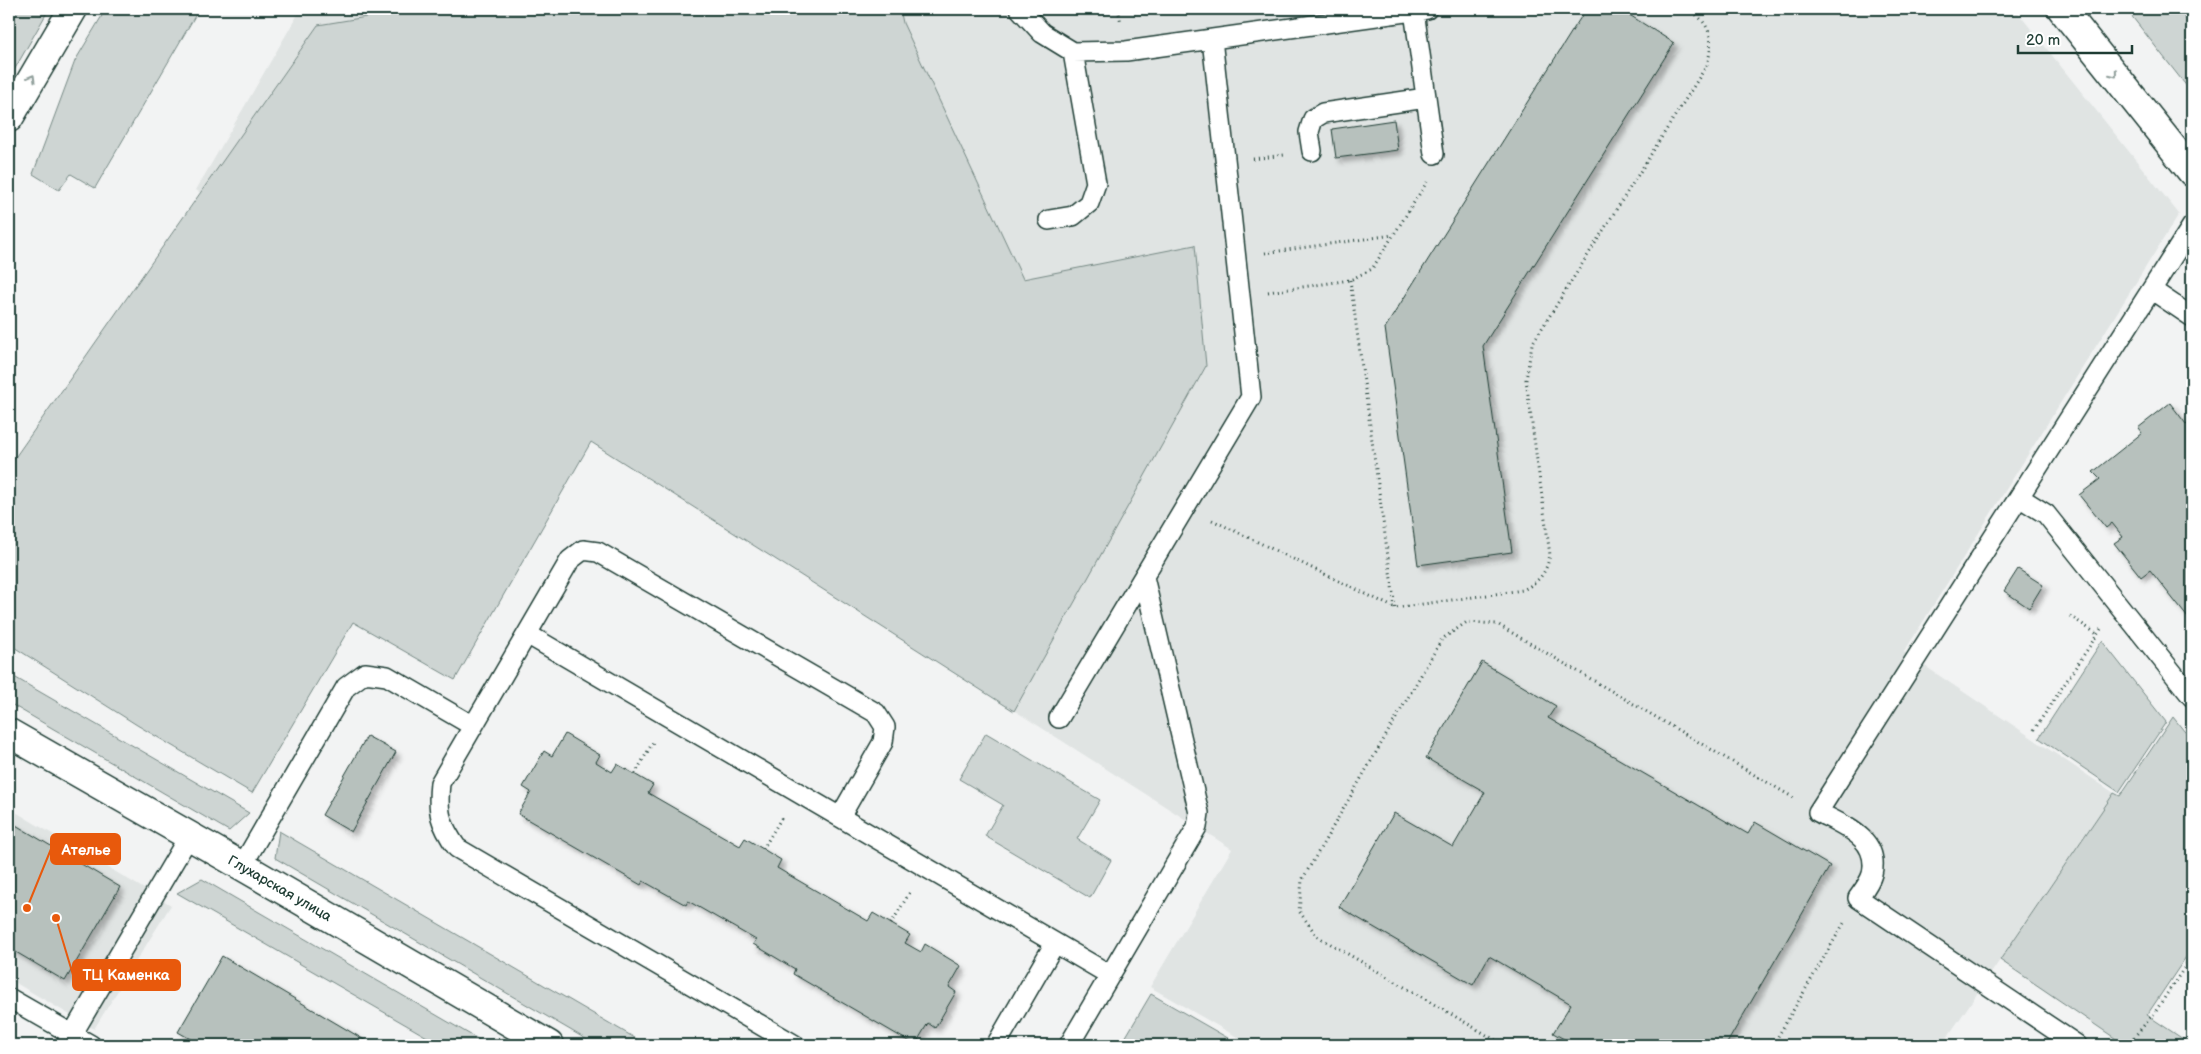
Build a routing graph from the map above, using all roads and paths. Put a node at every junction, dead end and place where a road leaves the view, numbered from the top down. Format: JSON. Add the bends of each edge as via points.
{"nodes":[{"id":1,"x":73,"y":9,"type":"edge"},
{"id":2,"x":1020,"y":9,"type":"edge"},
{"id":3,"x":1688,"y":9,"type":"edge"},
{"id":4,"x":2062,"y":9,"type":"edge"},
{"id":5,"x":1420,"y":10,"type":"edge"},
{"id":6,"x":1212,"y":39,"type":"junction"},
{"id":7,"x":1073,"y":52,"type":"junction"},
{"id":8,"x":1426,"y":98,"type":"junction"},
{"id":9,"x":9,"y":118,"type":"edge"},
{"id":10,"x":1312,"y":150,"type":"joint"},
{"id":11,"x":1434,"y":154,"type":"joint"},
{"id":12,"x":1226,"y":163,"type":"junction"},
{"id":13,"x":2192,"y":172,"type":"edge"},
{"id":14,"x":1049,"y":220,"type":"dead end"},
{"id":15,"x":2192,"y":226,"type":"edge"},
{"id":16,"x":1394,"y":235,"type":"junction"},
{"id":17,"x":1236,"y":258,"type":"junction"},
{"id":18,"x":1350,"y":280,"type":"junction"},
{"id":19,"x":2152,"y":290,"type":"junction"},
{"id":20,"x":1240,"y":296,"type":"junction"},
{"id":21,"x":2192,"y":317,"type":"edge"},
{"id":22,"x":2019,"y":497,"type":"junction"},
{"id":23,"x":1185,"y":507,"type":"junction"},
{"id":24,"x":1144,"y":576,"type":"junction"},
{"id":25,"x":2118,"y":603,"type":"junction"},
{"id":26,"x":1395,"y":608,"type":"junction"},
{"id":27,"x":2070,"y":616,"type":"dead end"},
{"id":28,"x":527,"y":634,"type":"junction"},
{"id":29,"x":2097,"y":634,"type":"junction"},
{"id":30,"x":2192,"y":697,"type":"edge"},
{"id":31,"x":668,"y":717,"type":"junction"},
{"id":32,"x":1060,"y":718,"type":"dead end"},
{"id":33,"x":473,"y":726,"type":"junction"},
{"id":34,"x":2034,"y":730,"type":"dead end"},
{"id":35,"x":9,"y":733,"type":"edge"},
{"id":36,"x":635,"y":774,"type":"dead end"},
{"id":37,"x":797,"y":792,"type":"junction"},
{"id":38,"x":1818,"y":812,"type":"junction"},
{"id":39,"x":840,"y":817,"type":"junction"},
{"id":40,"x":189,"y":836,"type":"junction"},
{"id":41,"x":763,"y":849,"type":"dead end"},
{"id":42,"x":242,"y":866,"type":"junction"},
{"id":43,"x":925,"y":867,"type":"junction"},
{"id":44,"x":1858,"y":898,"type":"junction"},
{"id":45,"x":891,"y":924,"type":"dead end"},
{"id":46,"x":1055,"y":943,"type":"junction"},
{"id":47,"x":2192,"y":956,"type":"edge"},
{"id":48,"x":1110,"y":975,"type":"junction"},
{"id":49,"x":9,"y":998,"type":"edge"},
{"id":50,"x":69,"y":1040,"type":"edge"},
{"id":51,"x":92,"y":1045,"type":"edge"},
{"id":52,"x":549,"y":1045,"type":"edge"},
{"id":53,"x":795,"y":1045,"type":"edge"},
{"id":54,"x":996,"y":1045,"type":"edge"},
{"id":55,"x":1069,"y":1045,"type":"edge"},
{"id":56,"x":1504,"y":1045,"type":"edge"},
{"id":57,"x":1773,"y":1045,"type":"edge"},
{"id":58,"x":2077,"y":1045,"type":"edge"},
{"id":59,"x":2126,"y":1045,"type":"edge"}],
"edges":[{"from":9,"to":1,"type":"street","one_way":true},
{"from":2,"to":7,"type":"lane","via":[[1042,34]]},
{"from":3,"to":26,"type":"path","via":[[1696,13],[1708,28],[1712,47],[1707,66],[1532,344],[1526,380],[1550,555],[1547,570],[1537,583],[1523,590]]},
{"from":4,"to":13,"type":"street","one_way":true},
{"from":5,"to":6,"type":"lane"},
{"from":5,"to":8,"type":"lane"},
{"from":6,"to":7,"type":"lane","via":[[1126,51]]},
{"from":6,"to":12,"type":"lane"},
{"from":7,"to":14,"type":"lane","via":[[1096,183],[1089,203],[1073,216]]},
{"from":8,"to":10,"type":"lane","via":[[1323,113],[1313,119],[1309,132]]},
{"from":8,"to":11,"type":"lane"},
{"from":10,"to":12,"type":"path"},
{"from":11,"to":16,"type":"path","via":[[1428,180]]},
{"from":12,"to":17,"type":"lane"},
{"from":15,"to":19,"type":"lane"},
{"from":16,"to":17,"type":"path"},
{"from":16,"to":18,"type":"path","via":[[1372,270]]},
{"from":17,"to":20,"type":"lane"},
{"from":18,"to":20,"type":"path"},
{"from":18,"to":26,"type":"path"},
{"from":19,"to":21,"type":"lane"},
{"from":19,"to":22,"type":"lane"},
{"from":20,"to":23,"type":"lane","via":[[1251,397]]},
{"from":22,"to":25,"type":"lane","via":[[2046,514]]},
{"from":22,"to":38,"type":"lane"},
{"from":23,"to":24,"type":"lane"},
{"from":23,"to":26,"type":"path"},
{"from":24,"to":32,"type":"lane"},
{"from":24,"to":48,"type":"lane","via":[[1199,813],[1197,827]]},
{"from":25,"to":29,"type":"path"},
{"from":25,"to":30,"type":"lane"},
{"from":27,"to":29,"type":"path"},
{"from":28,"to":31,"type":"lane"},
{"from":28,"to":33,"type":"lane"},
{"from":28,"to":39,"type":"lane","via":[[570,560],[583,550],[598,552],[876,714],[885,727],[883,742]]},
{"from":29,"to":34,"type":"path"},
{"from":31,"to":36,"type":"path"},
{"from":31,"to":37,"type":"lane"},
{"from":33,"to":42,"type":"lane","via":[[388,676],[365,673],[346,687]]},
{"from":33,"to":53,"type":"lane","via":[[440,783],[438,806],[444,829],[457,848]]},
{"from":35,"to":40,"type":"street","name":"Глухарская улица"},
{"from":37,"to":39,"type":"lane"},
{"from":37,"to":41,"type":"path"},
{"from":38,"to":44,"type":"lane","via":[[1862,837],[1873,854],[1872,875]]},
{"from":38,"to":56,"type":"path","via":[[1497,624],[1467,622],[1442,639],[1302,880],[1299,911],[1316,936]]},
{"from":39,"to":43,"type":"lane"},
{"from":40,"to":42,"type":"street","name":"Глухарская улица"},
{"from":40,"to":50,"type":"lane"},
{"from":42,"to":52,"type":"street","name":"Глухарская улица"},
{"from":43,"to":45,"type":"path"},
{"from":43,"to":46,"type":"lane"},
{"from":44,"to":57,"type":"path"},
{"from":44,"to":58,"type":"lane"},
{"from":46,"to":48,"type":"lane"},
{"from":46,"to":54,"type":"lane"},
{"from":47,"to":59,"type":"path","via":[[2153,1014]]},
{"from":48,"to":55,"type":"lane"},
{"from":49,"to":50,"type":"lane"},
{"from":50,"to":51,"type":"lane"}]}
